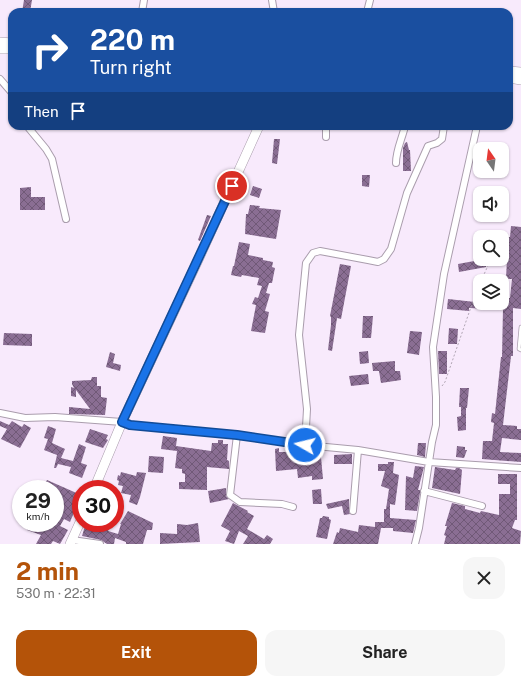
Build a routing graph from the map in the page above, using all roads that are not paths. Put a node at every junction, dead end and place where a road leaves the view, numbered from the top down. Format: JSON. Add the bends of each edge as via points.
{"nodes":[{"id":1,"x":0,"y":79,"type":"edge"},
{"id":2,"x":8,"y":88,"type":"edge"},
{"id":3,"x":30,"y":130,"type":"edge"},
{"id":4,"x":257,"y":130,"type":"edge"},
{"id":5,"x":326,"y":130,"type":"edge"},
{"id":6,"x":404,"y":130,"type":"edge"},
{"id":7,"x":443,"y":130,"type":"edge"},
{"id":8,"x":476,"y":130,"type":"edge"},
{"id":9,"x":326,"y":136,"type":"dead end"},
{"id":10,"x":396,"y":163,"type":"dead end"},
{"id":11,"x":66,"y":219,"type":"dead end"},
{"id":12,"x":521,"y":327,"type":"edge"},
{"id":13,"x":521,"y":350,"type":"edge"},
{"id":14,"x":0,"y":413,"type":"edge"},
{"id":15,"x":122,"y":422,"type":"junction"},
{"id":16,"x":237,"y":435,"type":"junction"},
{"id":17,"x":305,"y":445,"type":"junction"},
{"id":18,"x":358,"y":450,"type":"junction"},
{"id":19,"x":429,"y":462,"type":"junction"},
{"id":20,"x":521,"y":468,"type":"edge"},
{"id":21,"x":98,"y":480,"type":"edge"},
{"id":22,"x":424,"y":491,"type":"junction"},
{"id":23,"x":482,"y":506,"type":"dead end"},
{"id":24,"x":294,"y":507,"type":"dead end"},
{"id":25,"x":353,"y":510,"type":"dead end"},
{"id":26,"x":76,"y":532,"type":"edge"},
{"id":27,"x":71,"y":542,"type":"edge"},
{"id":28,"x":100,"y":544,"type":"edge"},
{"id":29,"x":415,"y":544,"type":"edge"}],
"edges":[{"from":1,"to":2,"type":"street"},
{"from":3,"to":11,"type":"street","via":[[52,159]]},
{"from":4,"to":15,"type":"street"},
{"from":5,"to":9,"type":"street"},
{"from":6,"to":10,"type":"street","via":[[396,154]]},
{"from":7,"to":17,"type":"street","via":[[442,139],[428,146],[407,193],[391,249],[384,259],[378,262],[320,251],[313,253],[306,262],[299,335],[306,409]]},
{"from":8,"to":19,"type":"street","via":[[444,274],[433,347],[436,425]]},
{"from":12,"to":13,"type":"lane"},
{"from":14,"to":15,"type":"street","via":[[25,418],[55,417]]},
{"from":15,"to":16,"type":"street","via":[[130,425]]},
{"from":15,"to":21,"type":"street"},
{"from":16,"to":17,"type":"street"},
{"from":16,"to":24,"type":"street","via":[[230,495],[240,502]]},
{"from":17,"to":18,"type":"street"},
{"from":18,"to":19,"type":"street"},
{"from":18,"to":25,"type":"street"},
{"from":19,"to":20,"type":"street"},
{"from":19,"to":22,"type":"street"},
{"from":22,"to":23,"type":"street"},
{"from":22,"to":29,"type":"street"},
{"from":26,"to":27,"type":"street"},
{"from":27,"to":28,"type":"street"}]}
